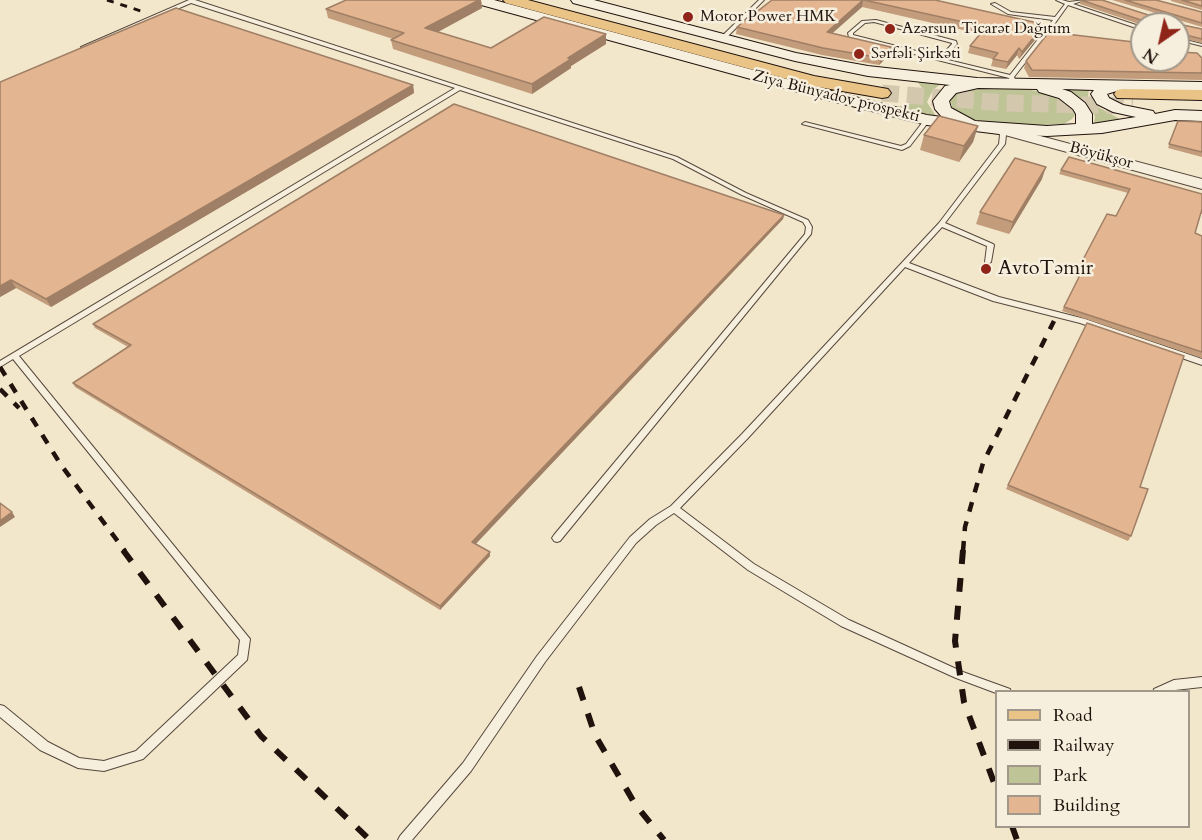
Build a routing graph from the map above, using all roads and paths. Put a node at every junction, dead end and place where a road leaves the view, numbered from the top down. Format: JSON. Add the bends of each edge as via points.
{"nodes":[{"id":1,"x":478,"y":0,"type":"edge"},
{"id":2,"x":511,"y":0,"type":"edge"},
{"id":3,"x":544,"y":0,"type":"edge"},
{"id":4,"x":578,"y":0,"type":"edge"},
{"id":5,"x":762,"y":0,"type":"edge"},
{"id":6,"x":1058,"y":0,"type":"edge"},
{"id":7,"x":1083,"y":0,"type":"edge"},
{"id":8,"x":192,"y":1,"type":"edge"},
{"id":9,"x":993,"y":4,"type":"dead end"},
{"id":10,"x":1067,"y":4,"type":"junction"},
{"id":11,"x":1056,"y":19,"type":"junction"},
{"id":12,"x":1130,"y":25,"type":"edge"},
{"id":13,"x":1045,"y":34,"type":"junction"},
{"id":14,"x":1067,"y":37,"type":"edge"},
{"id":15,"x":723,"y":38,"type":"junction"},
{"id":16,"x":74,"y":51,"type":"edge"},
{"id":17,"x":941,"y":59,"type":"junction"},
{"id":18,"x":868,"y":71,"type":"junction"},
{"id":19,"x":1013,"y":80,"type":"junction"},
{"id":20,"x":1202,"y":87,"type":"edge"},
{"id":21,"x":458,"y":89,"type":"junction"},
{"id":22,"x":826,"y":95,"type":"junction"},
{"id":23,"x":1129,"y":95,"type":"junction"},
{"id":24,"x":1202,"y":95,"type":"edge"},
{"id":25,"x":1202,"y":107,"type":"edge"},
{"id":26,"x":1175,"y":115,"type":"junction"},
{"id":27,"x":1202,"y":116,"type":"edge"},
{"id":28,"x":927,"y":120,"type":"junction"},
{"id":29,"x":805,"y":124,"type":"dead end"},
{"id":30,"x":999,"y":129,"type":"junction"},
{"id":31,"x":1084,"y":130,"type":"junction"},
{"id":32,"x":1164,"y":174,"type":"junction"},
{"id":33,"x":1202,"y":184,"type":"edge"},
{"id":34,"x":940,"y":224,"type":"junction"},
{"id":35,"x":988,"y":262,"type":"dead end"},
{"id":36,"x":905,"y":264,"type":"junction"},
{"id":37,"x":14,"y":355,"type":"junction"},
{"id":38,"x":1202,"y":362,"type":"edge"},
{"id":39,"x":0,"y":364,"type":"edge"},
{"id":40,"x":674,"y":508,"type":"junction"},
{"id":41,"x":557,"y":538,"type":"dead end"},
{"id":42,"x":1202,"y":682,"type":"edge"},
{"id":43,"x":1000,"y":690,"type":"edge"},
{"id":44,"x":1163,"y":690,"type":"edge"},
{"id":45,"x":0,"y":710,"type":"edge"},
{"id":46,"x":404,"y":840,"type":"edge"}],
"edges":[{"from":1,"to":22,"type":"main road","name":"Ziya Bünyadov prospekti"},
{"from":2,"to":3,"type":"main road","name":"Ziya Bünyadov prospekti","via":[[813,81],[883,87]]},
{"from":4,"to":15,"type":"main road","name":"Ziya Bünyadov prospekti"},
{"from":5,"to":15,"type":"lane"},
{"from":6,"to":10,"type":"lane"},
{"from":7,"to":10,"type":"lane"},
{"from":8,"to":16,"type":"lane"},
{"from":8,"to":21,"type":"lane"},
{"from":9,"to":11,"type":"lane","via":[[1010,13]]},
{"from":10,"to":11,"type":"lane"},
{"from":10,"to":12,"type":"lane"},
{"from":11,"to":13,"type":"lane"},
{"from":13,"to":14,"type":"lane"},
{"from":13,"to":19,"type":"lane"},
{"from":15,"to":18,"type":"main road","name":"Ziya Bünyadov prospekti"},
{"from":17,"to":17,"type":"lane","via":[[856,38],[850,33],[864,22],[874,21],[954,42]]},
{"from":17,"to":19,"type":"lane"},
{"from":18,"to":19,"type":"main road","name":"Ziya Bünyadov prospekti","via":[[961,82]]},
{"from":18,"to":22,"type":"main road","via":[[896,79],[904,93],[892,101]]},
{"from":19,"to":23,"type":"main road","name":"Ziya Bünyadov prospekti"},
{"from":19,"to":30,"type":"main road","via":[[958,87],[941,101],[943,109],[953,116]]},
{"from":19,"to":31,"type":"main road","via":[[1072,99],[1082,109]]},
{"from":20,"to":23,"type":"main road","name":"Ziya Bünyadov prospekti"},
{"from":21,"to":37,"type":"lane"},
{"from":21,"to":41,"type":"lane","via":[[687,162],[744,194],[806,221],[809,227],[800,243]]},
{"from":22,"to":28,"type":"main road","name":"Ziya Bünyadov prospekti"},
{"from":23,"to":24,"type":"main road","name":"Ziya Bünyadov prospekti"},
{"from":23,"to":25,"type":"main road","name":"Ziya Bünyadov prospekti"},
{"from":23,"to":26,"type":"main road","via":[[1104,88],[1099,94],[1119,110]]},
{"from":26,"to":27,"type":"main road","name":"Ziya Bünyadov prospekti"},
{"from":26,"to":31,"type":"main road","name":"Ziya Bünyadov prospekti"},
{"from":28,"to":29,"type":"lane","via":[[902,148]]},
{"from":28,"to":30,"type":"main road","name":"Ziya Bünyadov prospekti"},
{"from":30,"to":31,"type":"main road","name":"Ziya Bünyadov prospekti"},
{"from":30,"to":32,"type":"street","name":"Böyükşor"},
{"from":30,"to":34,"type":"lane","via":[[1002,144]]},
{"from":31,"to":32,"type":"street","via":[[1090,140],[1105,149]]},
{"from":32,"to":33,"type":"street","name":"Böyükşor"},
{"from":34,"to":35,"type":"lane","via":[[992,245]]},
{"from":34,"to":36,"type":"lane"},
{"from":36,"to":38,"type":"lane","via":[[996,299],[1082,321]]},
{"from":36,"to":40,"type":"lane"},
{"from":37,"to":39,"type":"lane"},
{"from":37,"to":45,"type":"lane","via":[[245,639],[243,657],[139,755],[104,766],[78,763],[45,746]]},
{"from":40,"to":43,"type":"lane","via":[[751,567],[845,623]]},
{"from":40,"to":46,"type":"lane","via":[[633,540],[541,659],[467,766]]},
{"from":42,"to":44,"type":"lane"}]}
